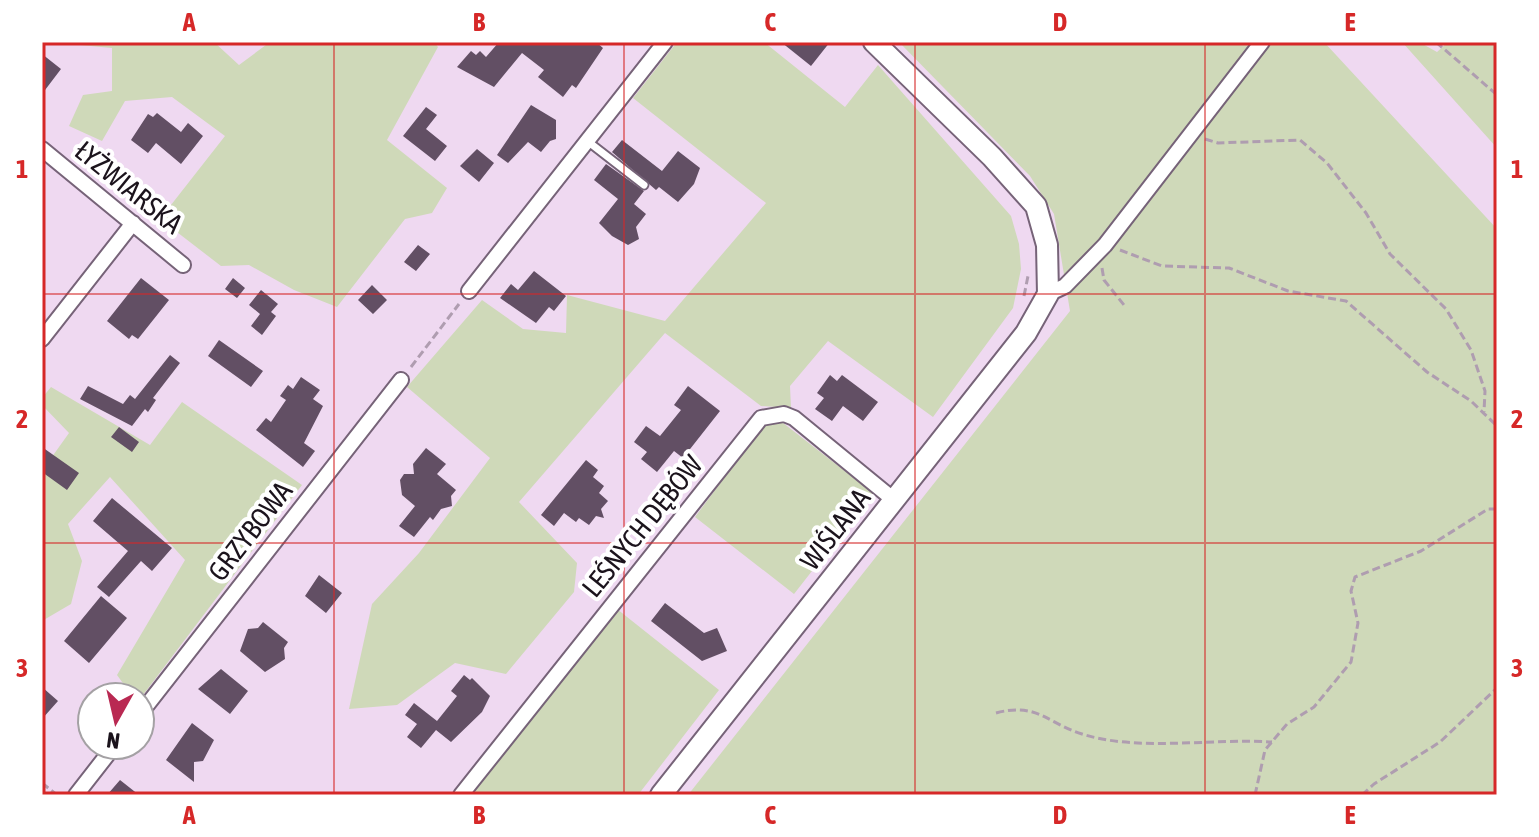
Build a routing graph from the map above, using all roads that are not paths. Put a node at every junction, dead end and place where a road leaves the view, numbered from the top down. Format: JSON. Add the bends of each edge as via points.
{"nodes":[{"id":1,"x":665,"y":42,"type":"edge"},
{"id":2,"x":874,"y":42,"type":"edge"},
{"id":3,"x":1262,"y":42,"type":"edge"},
{"id":4,"x":586,"y":140,"type":"junction"},
{"id":5,"x":42,"y":149,"type":"edge"},
{"id":6,"x":644,"y":185,"type":"dead end"},
{"id":7,"x":133,"y":223,"type":"junction"},
{"id":8,"x":183,"y":265,"type":"dead end"},
{"id":9,"x":469,"y":291,"type":"road end"},
{"id":10,"x":1048,"y":294,"type":"junction"},
{"id":11,"x":42,"y":339,"type":"edge"},
{"id":12,"x":401,"y":380,"type":"road end"},
{"id":13,"x":894,"y":500,"type":"junction"},
{"id":14,"x":156,"y":694,"type":"edge"},
{"id":15,"x":103,"y":761,"type":"edge"},
{"id":16,"x":76,"y":795,"type":"edge"},
{"id":17,"x":461,"y":795,"type":"edge"},
{"id":18,"x":661,"y":795,"type":"edge"}],
"edges":[{"from":1,"to":4,"type":"street"},
{"from":2,"to":10,"type":"main road","via":[[1036,206],[1047,245]]},
{"from":3,"to":10,"type":"street","via":[[1103,247],[1065,286]]},
{"from":4,"to":6,"type":"lane"},
{"from":4,"to":9,"type":"street"},
{"from":5,"to":7,"type":"street","name":"ŁYŻWIARSKA"},
{"from":7,"to":8,"type":"street","name":"ŁYŻWIARSKA"},
{"from":7,"to":11,"type":"street"},
{"from":10,"to":13,"type":"main road","name":"WIŚLANA","via":[[1038,316]]},
{"from":12,"to":14,"type":"street","name":"GRZYBOWA"},
{"from":13,"to":17,"type":"street","name":"LEŚNYCH DĘBÓW","via":[[794,418],[761,418]]},
{"from":13,"to":18,"type":"main road","name":"WIŚLANA"},
{"from":15,"to":16,"type":"street"}]}
